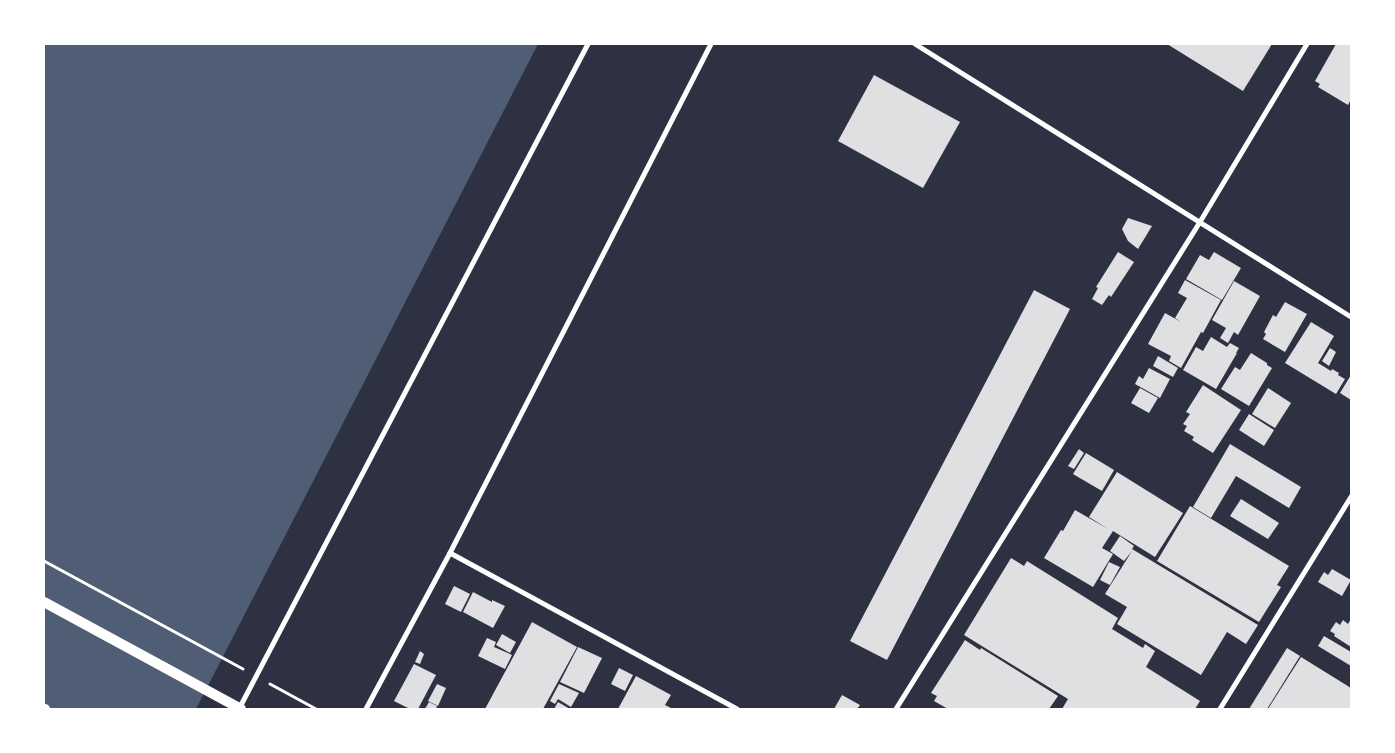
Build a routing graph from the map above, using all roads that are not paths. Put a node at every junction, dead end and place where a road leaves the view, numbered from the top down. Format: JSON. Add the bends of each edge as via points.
{"nodes":[{"id":1,"x":588,"y":44,"type":"edge"},
{"id":2,"x":711,"y":44,"type":"edge"},
{"id":3,"x":915,"y":44,"type":"edge"},
{"id":4,"x":1307,"y":44,"type":"edge"},
{"id":5,"x":1200,"y":222,"type":"junction"},
{"id":6,"x":1351,"y":317,"type":"edge"},
{"id":7,"x":1351,"y":497,"type":"edge"},
{"id":8,"x":450,"y":554,"type":"junction"},
{"id":9,"x":44,"y":602,"type":"edge"},
{"id":10,"x":240,"y":709,"type":"edge"},
{"id":11,"x":366,"y":709,"type":"edge"},
{"id":12,"x":737,"y":709,"type":"edge"},
{"id":13,"x":896,"y":709,"type":"edge"},
{"id":14,"x":1220,"y":709,"type":"edge"}],
"edges":[{"from":1,"to":10,"type":"street"},
{"from":2,"to":8,"type":"street"},
{"from":3,"to":5,"type":"street"},
{"from":4,"to":5,"type":"street"},
{"from":5,"to":6,"type":"street"},
{"from":5,"to":13,"type":"street"},
{"from":7,"to":14,"type":"street"},
{"from":8,"to":11,"type":"street"},
{"from":8,"to":12,"type":"street"},
{"from":9,"to":10,"type":"main road"}]}
